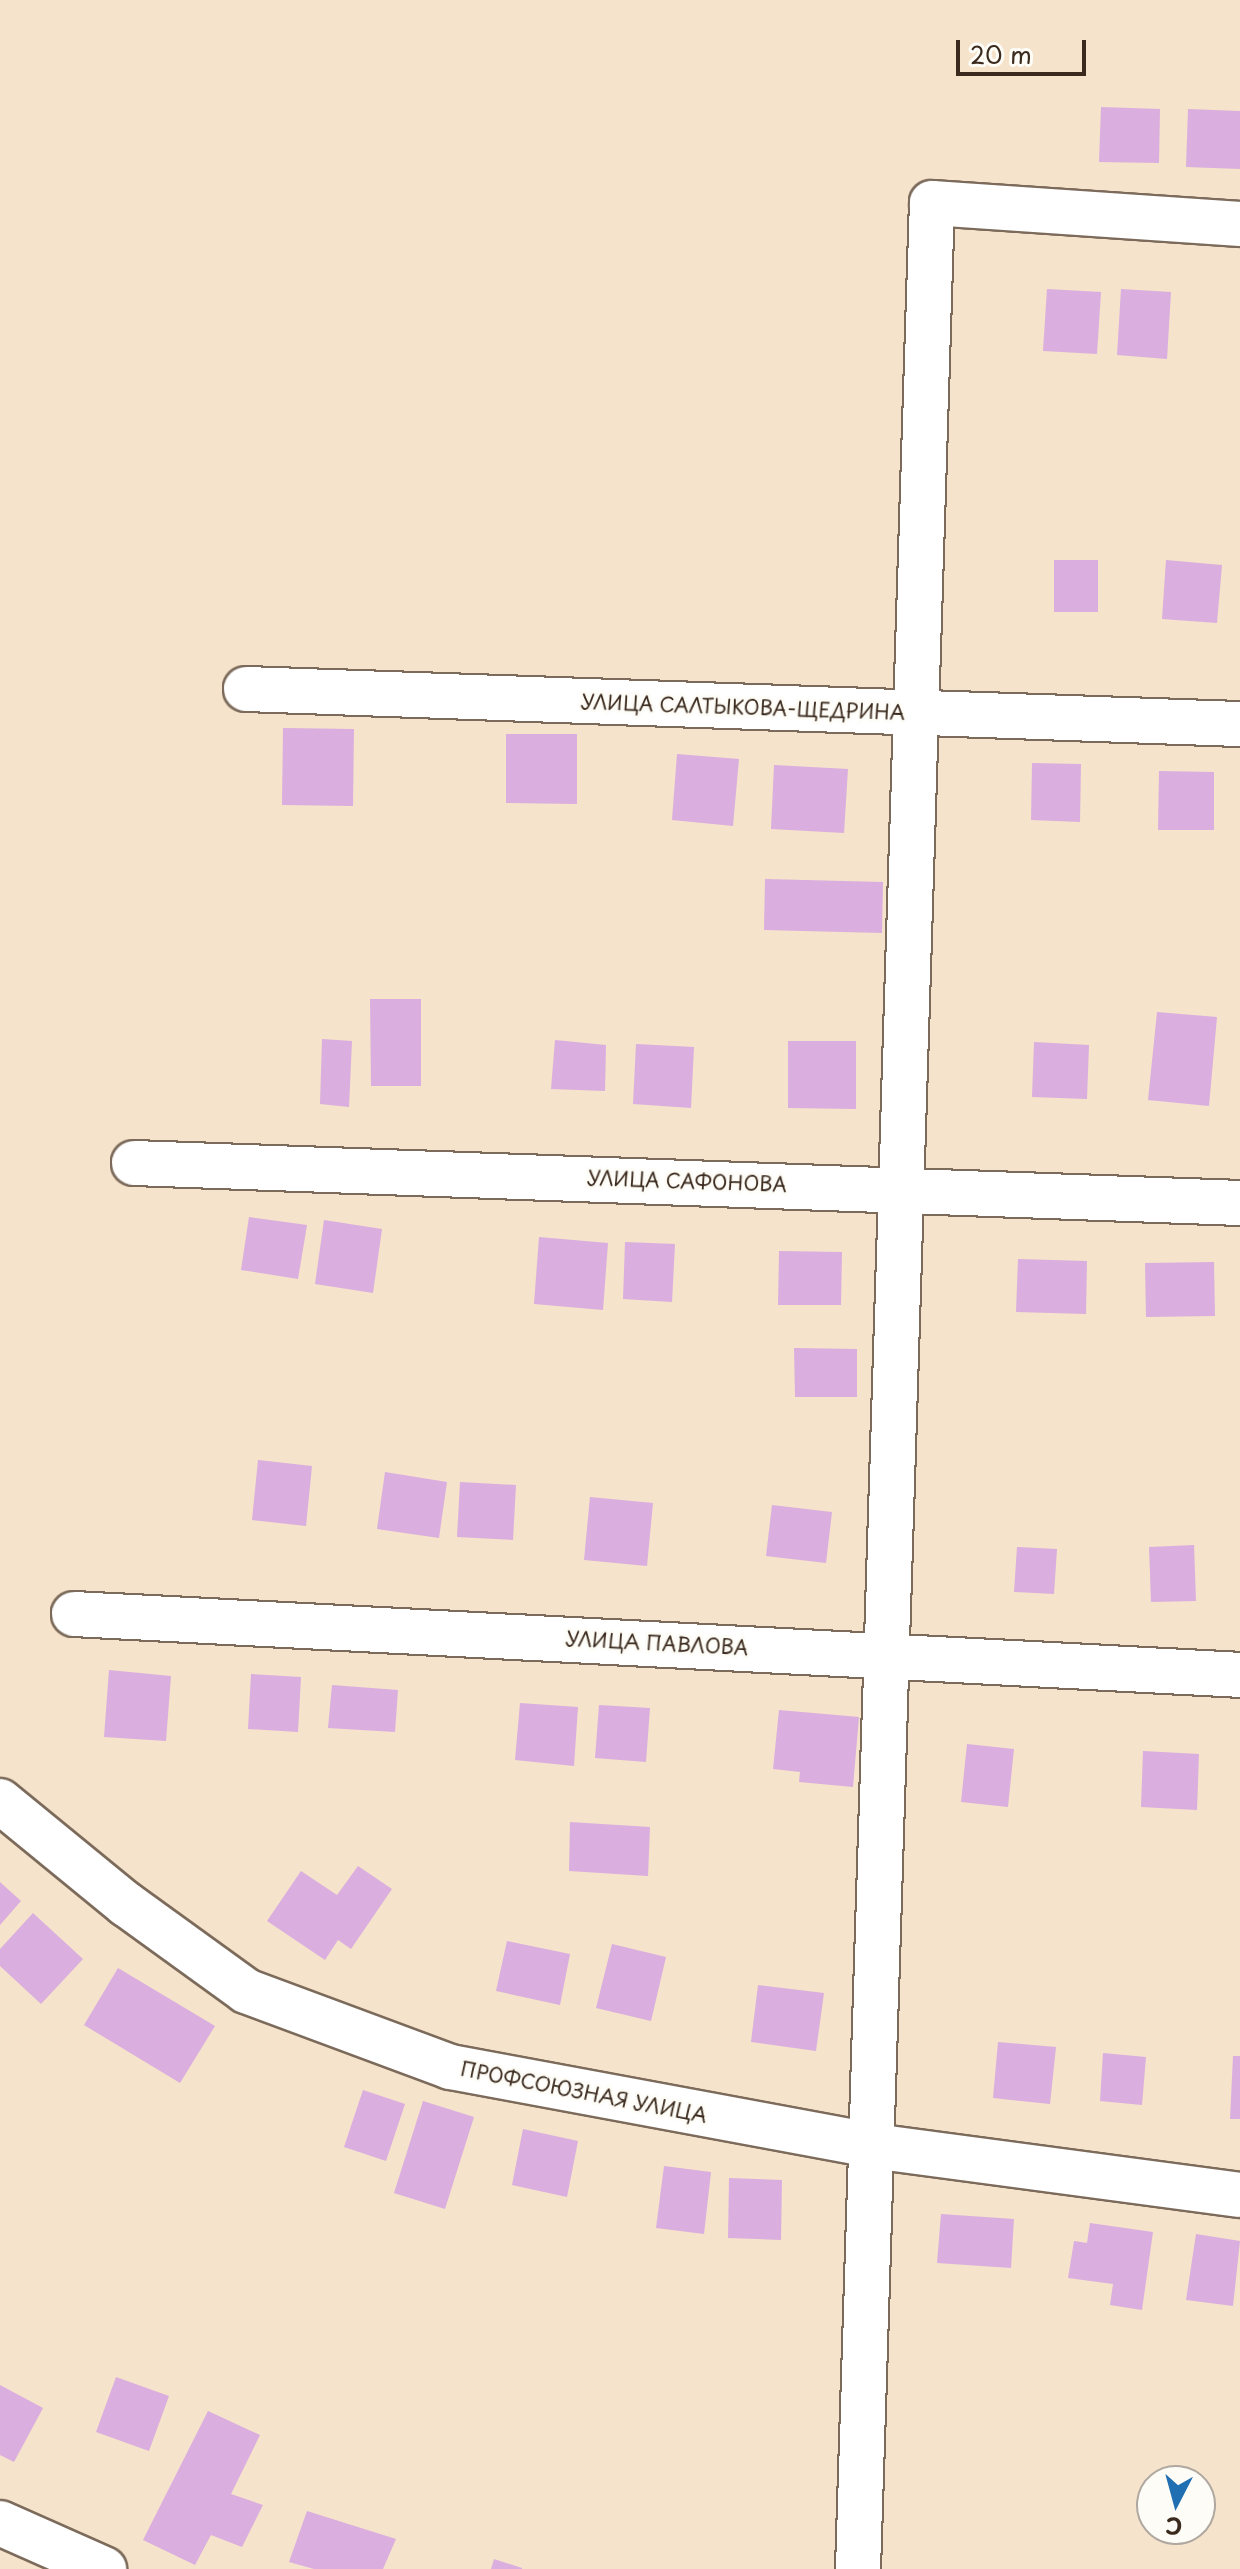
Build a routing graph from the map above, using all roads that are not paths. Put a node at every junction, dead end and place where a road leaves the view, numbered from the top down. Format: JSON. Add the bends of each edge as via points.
{"nodes":[{"id":1,"x":1240,"y":224,"type":"edge"},
{"id":2,"x":246,"y":689,"type":"dead end"},
{"id":3,"x":916,"y":713,"type":"junction"},
{"id":4,"x":1240,"y":724,"type":"edge"},
{"id":5,"x":134,"y":1163,"type":"dead end"},
{"id":6,"x":901,"y":1189,"type":"junction"},
{"id":7,"x":1240,"y":1203,"type":"edge"},
{"id":8,"x":74,"y":1614,"type":"dead end"},
{"id":9,"x":886,"y":1655,"type":"junction"},
{"id":10,"x":1240,"y":1675,"type":"edge"},
{"id":11,"x":0,"y":1801,"type":"edge"},
{"id":12,"x":871,"y":2145,"type":"junction"},
{"id":13,"x":1240,"y":2195,"type":"edge"},
{"id":14,"x":0,"y":2523,"type":"edge"},
{"id":15,"x":104,"y":2569,"type":"edge"},
{"id":16,"x":858,"y":2569,"type":"edge"}],
"edges":[{"from":1,"to":3,"type":"street","via":[[932,203]]},
{"from":2,"to":3,"type":"street","name":"УЛИЦА САЛТЫКОВА-ЩЕДРИНА"},
{"from":3,"to":4,"type":"street","name":"УЛИЦА САЛТЫКОВА-ЩЕДРИНА"},
{"from":3,"to":6,"type":"street"},
{"from":5,"to":6,"type":"street","name":"УЛИЦА САФОНОВА"},
{"from":6,"to":7,"type":"street","name":"УЛИЦА САФОНОВА"},
{"from":6,"to":9,"type":"street"},
{"from":8,"to":9,"type":"street","name":"УЛИЦА ПАВЛОВА"},
{"from":9,"to":10,"type":"street","name":"УЛИЦА ПАВЛОВА"},
{"from":9,"to":12,"type":"street"},
{"from":11,"to":12,"type":"street","name":"ПРОФСОЮЗНАЯ УЛИЦА","via":[[126,1904],[246,1991],[450,2067]]},
{"from":12,"to":13,"type":"street","name":"ПРОФСОЮЗНАЯ УЛИЦА"},
{"from":12,"to":16,"type":"street"},
{"from":14,"to":15,"type":"street"}]}
